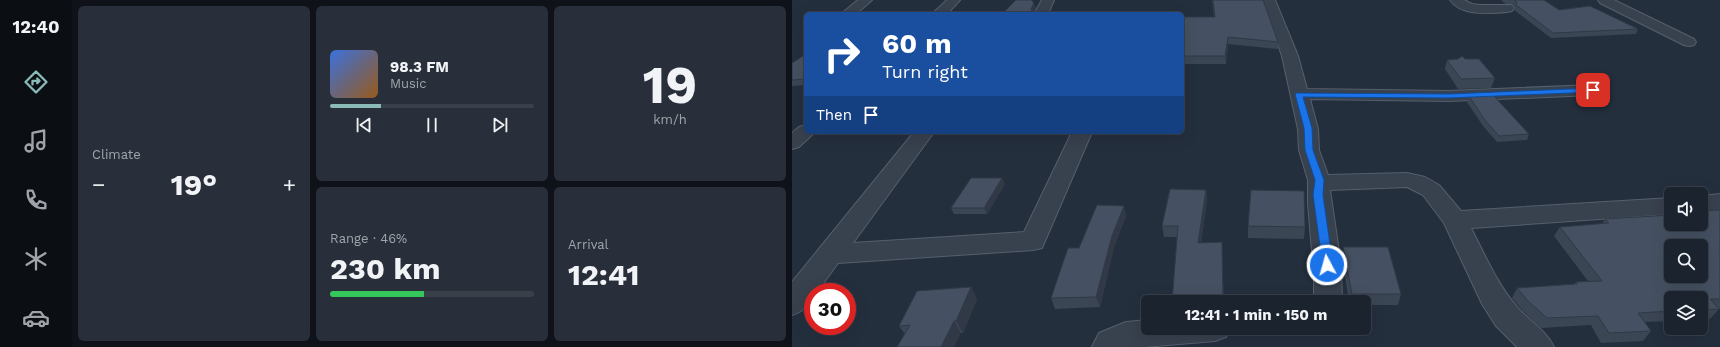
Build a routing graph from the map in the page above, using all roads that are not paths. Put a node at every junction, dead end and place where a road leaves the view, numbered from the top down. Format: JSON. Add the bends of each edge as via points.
{"nodes":[{"id":1,"x":866,"y":0,"type":"edge"},
{"id":2,"x":954,"y":0,"type":"edge"},
{"id":3,"x":1048,"y":0,"type":"edge"},
{"id":4,"x":1269,"y":0,"type":"edge"},
{"id":5,"x":1456,"y":0,"type":"edge"},
{"id":6,"x":1604,"y":0,"type":"edge"},
{"id":7,"x":1507,"y":8,"type":"dead end"},
{"id":8,"x":851,"y":12,"type":"edge"},
{"id":9,"x":941,"y":12,"type":"edge"},
{"id":10,"x":1041,"y":12,"type":"edge"},
{"id":11,"x":1689,"y":42,"type":"dead end"},
{"id":12,"x":1593,"y":90,"type":"dead end"},
{"id":13,"x":1299,"y":94,"type":"junction"},
{"id":14,"x":804,"y":133,"type":"edge"},
{"id":15,"x":922,"y":134,"type":"edge"},
{"id":16,"x":1081,"y":134,"type":"edge"},
{"id":17,"x":792,"y":143,"type":"edge"},
{"id":18,"x":1319,"y":180,"type":"junction"},
{"id":19,"x":1720,"y":202,"type":"edge"},
{"id":20,"x":1708,"y":203,"type":"edge"},
{"id":21,"x":1664,"y":206,"type":"edge"},
{"id":22,"x":1455,"y":220,"type":"junction"},
{"id":23,"x":813,"y":267,"type":"edge"},
{"id":24,"x":1328,"y":295,"type":"edge"},
{"id":25,"x":792,"y":303,"type":"edge"},
{"id":26,"x":1141,"y":335,"type":"edge"},
{"id":27,"x":1108,"y":347,"type":"edge"},
{"id":28,"x":1538,"y":347,"type":"edge"}],
"edges":[{"from":1,"to":8,"type":"street"},
{"from":2,"to":9,"type":"street"},
{"from":3,"to":10,"type":"street"},
{"from":4,"to":13,"type":"street","via":[[1290,56]]},
{"from":5,"to":7,"type":"street","via":[[1472,9]]},
{"from":6,"to":11,"type":"street"},
{"from":12,"to":13,"type":"street","via":[[1449,96]]},
{"from":13,"to":18,"type":"street","via":[[1308,128],[1309,150]]},
{"from":14,"to":17,"type":"street"},
{"from":15,"to":23,"type":"street"},
{"from":16,"to":23,"type":"street","via":[[1033,241]]},
{"from":18,"to":22,"type":"street","via":[[1332,183],[1407,180],[1417,182],[1431,190]]},
{"from":18,"to":24,"type":"street","via":[[1318,195]]},
{"from":19,"to":20,"type":"street"},
{"from":21,"to":22,"type":"street"},
{"from":22,"to":28,"type":"street","via":[[1492,296],[1507,316]]},
{"from":23,"to":25,"type":"street"},
{"from":26,"to":27,"type":"street","via":[[1126,336],[1110,343]]}]}
